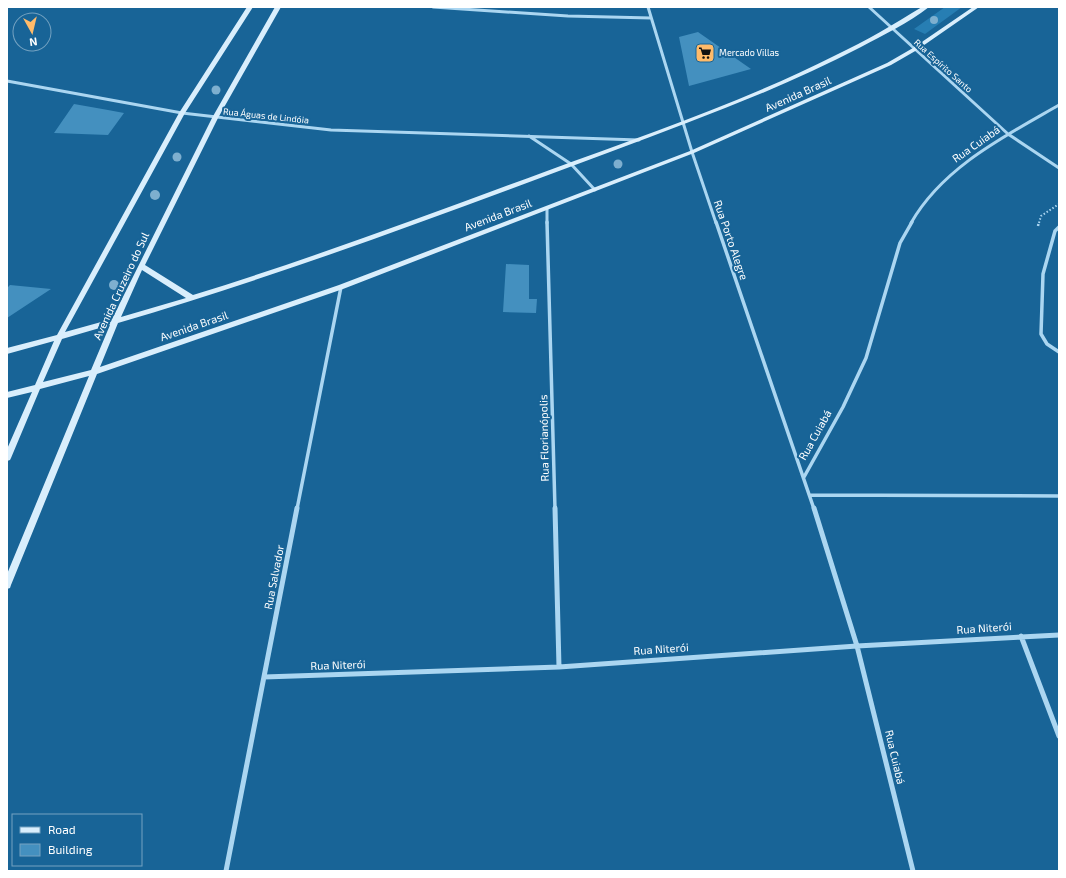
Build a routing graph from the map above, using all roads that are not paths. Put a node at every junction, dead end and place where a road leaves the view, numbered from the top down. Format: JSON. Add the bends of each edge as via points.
{"nodes":[{"id":1,"x":250,"y":7,"type":"edge"},
{"id":2,"x":278,"y":7,"type":"edge"},
{"id":3,"x":433,"y":7,"type":"edge"},
{"id":4,"x":648,"y":7,"type":"edge"},
{"id":5,"x":870,"y":7,"type":"edge"},
{"id":6,"x":926,"y":7,"type":"edge"},
{"id":7,"x":976,"y":7,"type":"edge"},
{"id":8,"x":651,"y":18,"type":"junction"},
{"id":9,"x":892,"y":29,"type":"junction"},
{"id":10,"x":915,"y":50,"type":"junction"},
{"id":11,"x":7,"y":81,"type":"edge"},
{"id":12,"x":1059,"y":105,"type":"edge"},
{"id":13,"x":182,"y":113,"type":"junction"},
{"id":14,"x":215,"y":118,"type":"junction"},
{"id":15,"x":684,"y":124,"type":"junction"},
{"id":16,"x":1008,"y":134,"type":"junction"},
{"id":17,"x":527,"y":135,"type":"junction"},
{"id":18,"x":640,"y":140,"type":"junction"},
{"id":19,"x":692,"y":152,"type":"junction"},
{"id":20,"x":572,"y":164,"type":"junction"},
{"id":21,"x":1059,"y":168,"type":"edge"},
{"id":22,"x":595,"y":190,"type":"junction"},
{"id":23,"x":547,"y":209,"type":"junction"},
{"id":24,"x":1059,"y":227,"type":"edge"},
{"id":25,"x":141,"y":266,"type":"junction"},
{"id":26,"x":341,"y":287,"type":"junction"},
{"id":27,"x":192,"y":298,"type":"junction"},
{"id":28,"x":115,"y":321,"type":"junction"},
{"id":29,"x":59,"y":337,"type":"junction"},
{"id":30,"x":7,"y":351,"type":"edge"},
{"id":31,"x":1059,"y":352,"type":"edge"},
{"id":32,"x":94,"y":372,"type":"junction"},
{"id":33,"x":38,"y":388,"type":"junction"},
{"id":34,"x":7,"y":395,"type":"edge"},
{"id":35,"x":8,"y":454,"type":"edge"},
{"id":36,"x":804,"y":477,"type":"junction"},
{"id":37,"x":810,"y":495,"type":"junction"},
{"id":38,"x":1059,"y":496,"type":"edge"},
{"id":39,"x":7,"y":585,"type":"edge"},
{"id":40,"x":1059,"y":635,"type":"edge"},
{"id":41,"x":1021,"y":636,"type":"junction"},
{"id":42,"x":857,"y":646,"type":"junction"},
{"id":43,"x":559,"y":667,"type":"junction"},
{"id":44,"x":264,"y":677,"type":"junction"},
{"id":45,"x":1059,"y":736,"type":"edge"},
{"id":46,"x":226,"y":871,"type":"edge"},
{"id":47,"x":913,"y":871,"type":"edge"}],
"edges":[{"from":1,"to":13,"type":"main road"},
{"from":2,"to":14,"type":"main road","name":"Avenida Cruzeiro do Sul"},
{"from":3,"to":8,"type":"street"},
{"from":4,"to":8,"type":"street","name":"Rua Porto Alegre"},
{"from":5,"to":9,"type":"street","name":"Rua Espírito Santo"},
{"from":6,"to":9,"type":"main road","name":"Avenida Brasil"},
{"from":7,"to":10,"type":"main road","name":"Avenida Brasil"},
{"from":8,"to":15,"type":"street","name":"Rua Porto Alegre"},
{"from":9,"to":10,"type":"street","name":"Rua Espírito Santo"},
{"from":9,"to":15,"type":"main road","name":"Avenida Brasil","via":[[830,62]]},
{"from":10,"to":16,"type":"street","name":"Rua Espírito Santo"},
{"from":10,"to":19,"type":"main road","name":"Avenida Brasil","via":[[857,80]]},
{"from":11,"to":13,"type":"street","name":"Rua Águas de Lindóia"},
{"from":12,"to":16,"type":"street","name":"Rua Cuiabá"},
{"from":13,"to":14,"type":"street","name":"Rua Águas de Lindóia"},
{"from":13,"to":29,"type":"main road"},
{"from":14,"to":17,"type":"street","name":"Rua Águas de Lindóia","via":[[331,130]]},
{"from":14,"to":25,"type":"main road","name":"Avenida Cruzeiro do Sul"},
{"from":15,"to":18,"type":"main road","name":"Avenida Brasil"},
{"from":15,"to":19,"type":"street","name":"Rua Porto Alegre"},
{"from":16,"to":21,"type":"street","name":"Rua Espírito Santo"},
{"from":16,"to":36,"type":"street","name":"Rua Cuiabá","via":[[963,164],[922,206],[909,226],[900,243],[866,358],[843,407]]},
{"from":17,"to":18,"type":"street","name":"Rua Águas de Lindóia"},
{"from":17,"to":20,"type":"street"},
{"from":18,"to":20,"type":"main road","name":"Avenida Brasil"},
{"from":19,"to":22,"type":"main road","name":"Avenida Brasil"},
{"from":19,"to":36,"type":"street","name":"Rua Porto Alegre"},
{"from":20,"to":22,"type":"street"},
{"from":20,"to":27,"type":"main road","name":"Avenida Brasil","via":[[318,257]]},
{"from":22,"to":23,"type":"main road","name":"Avenida Brasil"},
{"from":23,"to":26,"type":"main road","name":"Avenida Brasil"},
{"from":23,"to":43,"type":"street","name":"Rua Florianópolis"},
{"from":24,"to":31,"type":"street","via":[[1055,231],[1043,274],[1041,334],[1047,344]]},
{"from":25,"to":27,"type":"main road"},
{"from":25,"to":28,"type":"main road","name":"Avenida Cruzeiro do Sul"},
{"from":26,"to":32,"type":"main road","name":"Avenida Brasil"},
{"from":26,"to":44,"type":"street","name":"Rua Salvador"},
{"from":27,"to":28,"type":"main road","name":"Avenida Brasil"},
{"from":28,"to":29,"type":"main road","name":"Avenida Brasil"},
{"from":28,"to":32,"type":"main road","name":"Avenida Cruzeiro do Sul"},
{"from":29,"to":30,"type":"main road","name":"Avenida Brasil"},
{"from":29,"to":33,"type":"main road"},
{"from":32,"to":33,"type":"main road","name":"Avenida Brasil"},
{"from":32,"to":39,"type":"main road","name":"Avenida Cruzeiro do Sul"},
{"from":33,"to":34,"type":"main road","name":"Avenida Brasil"},
{"from":33,"to":35,"type":"main road"},
{"from":36,"to":37,"type":"street","name":"Rua Cuiabá"},
{"from":37,"to":38,"type":"street"},
{"from":37,"to":42,"type":"street","name":"Rua Cuiabá"},
{"from":40,"to":41,"type":"street","name":"Rua Niterói"},
{"from":41,"to":42,"type":"street","name":"Rua Niterói"},
{"from":41,"to":45,"type":"street"},
{"from":42,"to":43,"type":"street","name":"Rua Niterói"},
{"from":42,"to":47,"type":"street","name":"Rua Cuiabá"},
{"from":43,"to":44,"type":"street","name":"Rua Niterói"},
{"from":44,"to":46,"type":"street","name":"Rua Salvador"}]}
